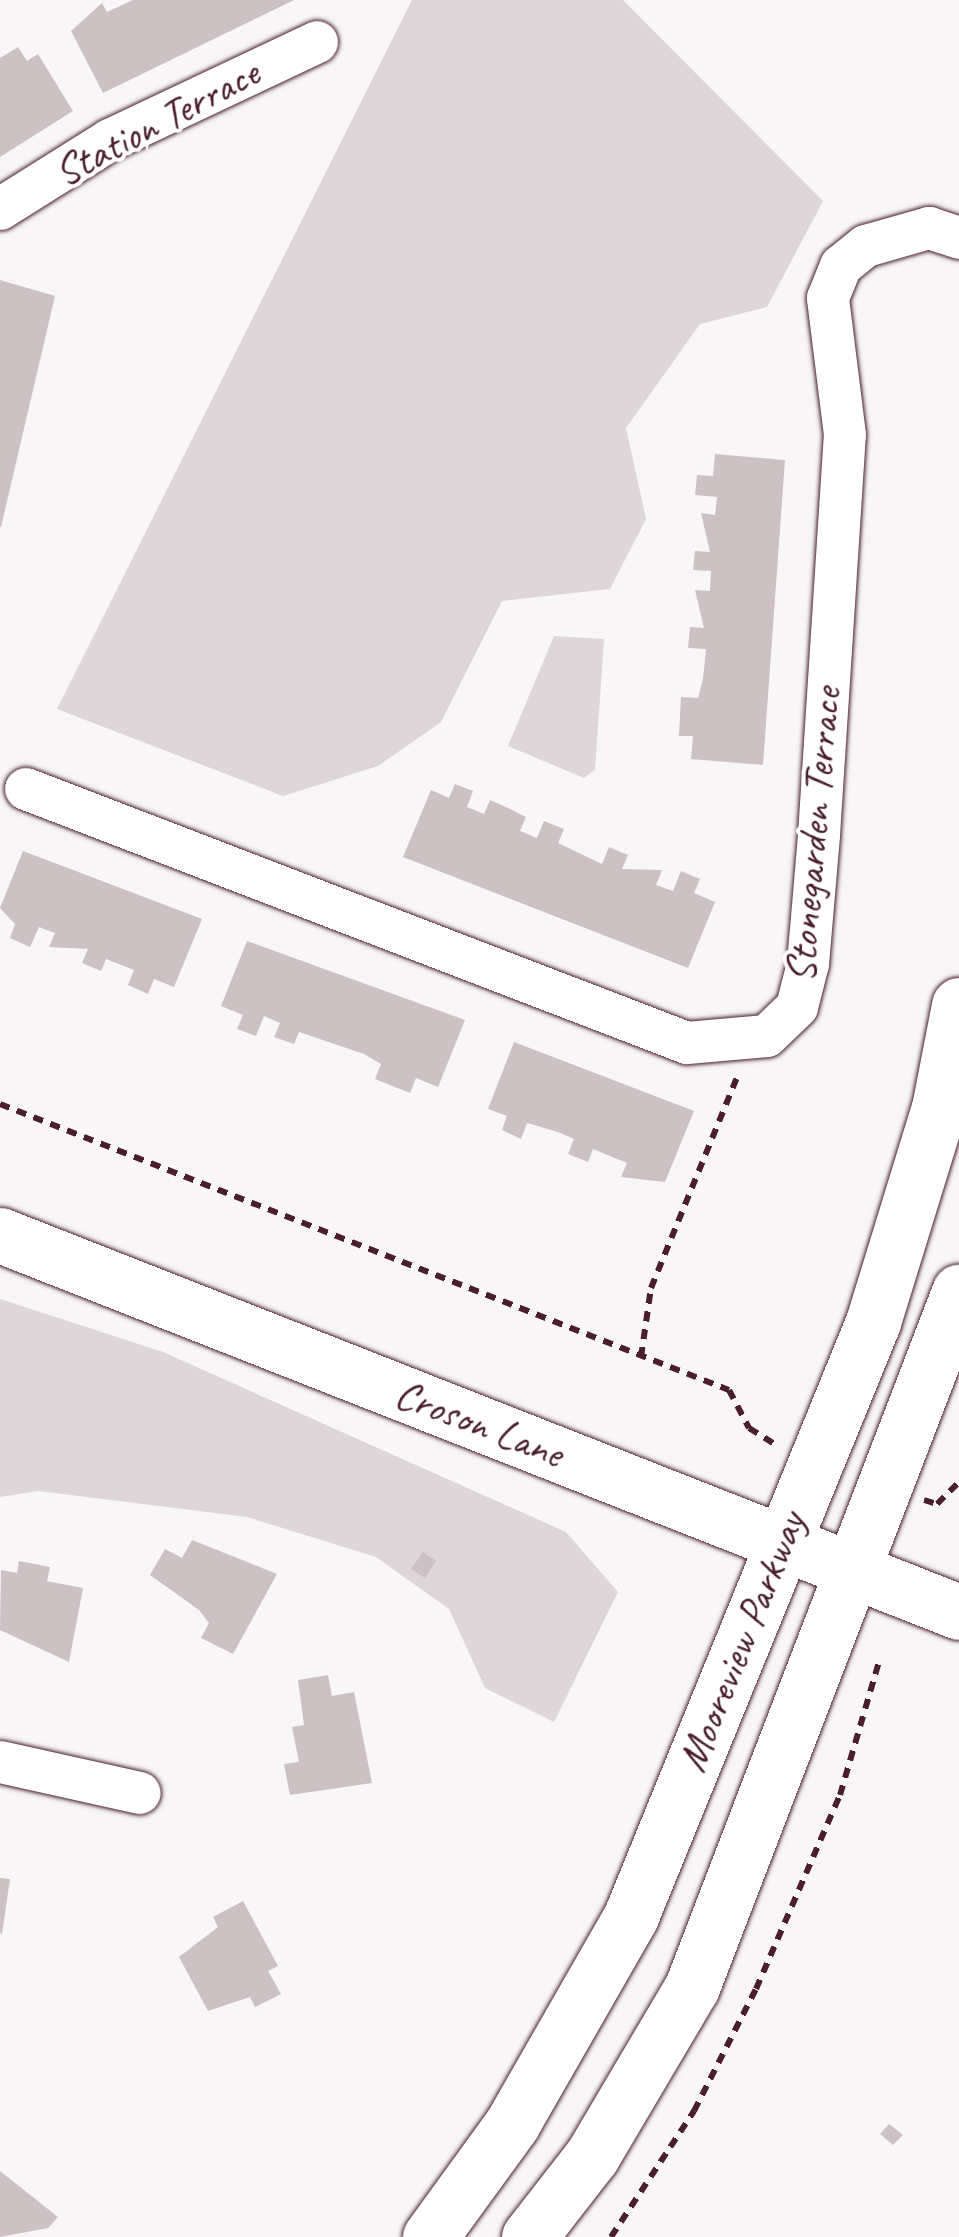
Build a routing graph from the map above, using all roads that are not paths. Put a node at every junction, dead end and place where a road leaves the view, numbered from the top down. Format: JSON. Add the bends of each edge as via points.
{"nodes":[{"id":1,"x":317,"y":42,"type":"dead end"},
{"id":2,"x":0,"y":209,"type":"edge"},
{"id":3,"x":959,"y":238,"type":"edge"},
{"id":4,"x":26,"y":789,"type":"dead end"},
{"id":5,"x":959,"y":1005,"type":"edge"},
{"id":6,"x":0,"y":1235,"type":"edge"},
{"id":7,"x":959,"y":1292,"type":"edge"},
{"id":8,"x":782,"y":1543,"type":"junction"},
{"id":9,"x":858,"y":1573,"type":"junction"},
{"id":10,"x":959,"y":1612,"type":"edge"},
{"id":11,"x":0,"y":1762,"type":"edge"},
{"id":12,"x":140,"y":1793,"type":"dead end"},
{"id":13,"x":430,"y":2237,"type":"edge"},
{"id":14,"x":529,"y":2237,"type":"edge"}],
"edges":[{"from":1,"to":2,"type":"street","name":"Station Terrace","via":[[110,140]]},
{"from":3,"to":4,"type":"street","name":"Stonegarden Terrace","via":[[929,228],[866,246],[841,266],[828,298],[846,434],[808,964],[797,1007],[767,1036],[730,1045],[687,1043]]},
{"from":5,"to":8,"type":"main road","name":"Mooreview Parkway","via":[[906,1221]]},
{"from":6,"to":8,"type":"main road","name":"Croson Lane"},
{"from":7,"to":9,"type":"main road","name":"Mooreview Parkway"},
{"from":8,"to":9,"type":"main road","name":"Croson Lane"},
{"from":8,"to":13,"type":"main road","name":"Mooreview Parkway","via":[[631,1916],[512,2124]]},
{"from":9,"to":10,"type":"main road","name":"Croson Lane"},
{"from":9,"to":14,"type":"main road","name":"Mooreview Parkway","via":[[692,1987],[592,2156]]},
{"from":11,"to":12,"type":"street"}]}
